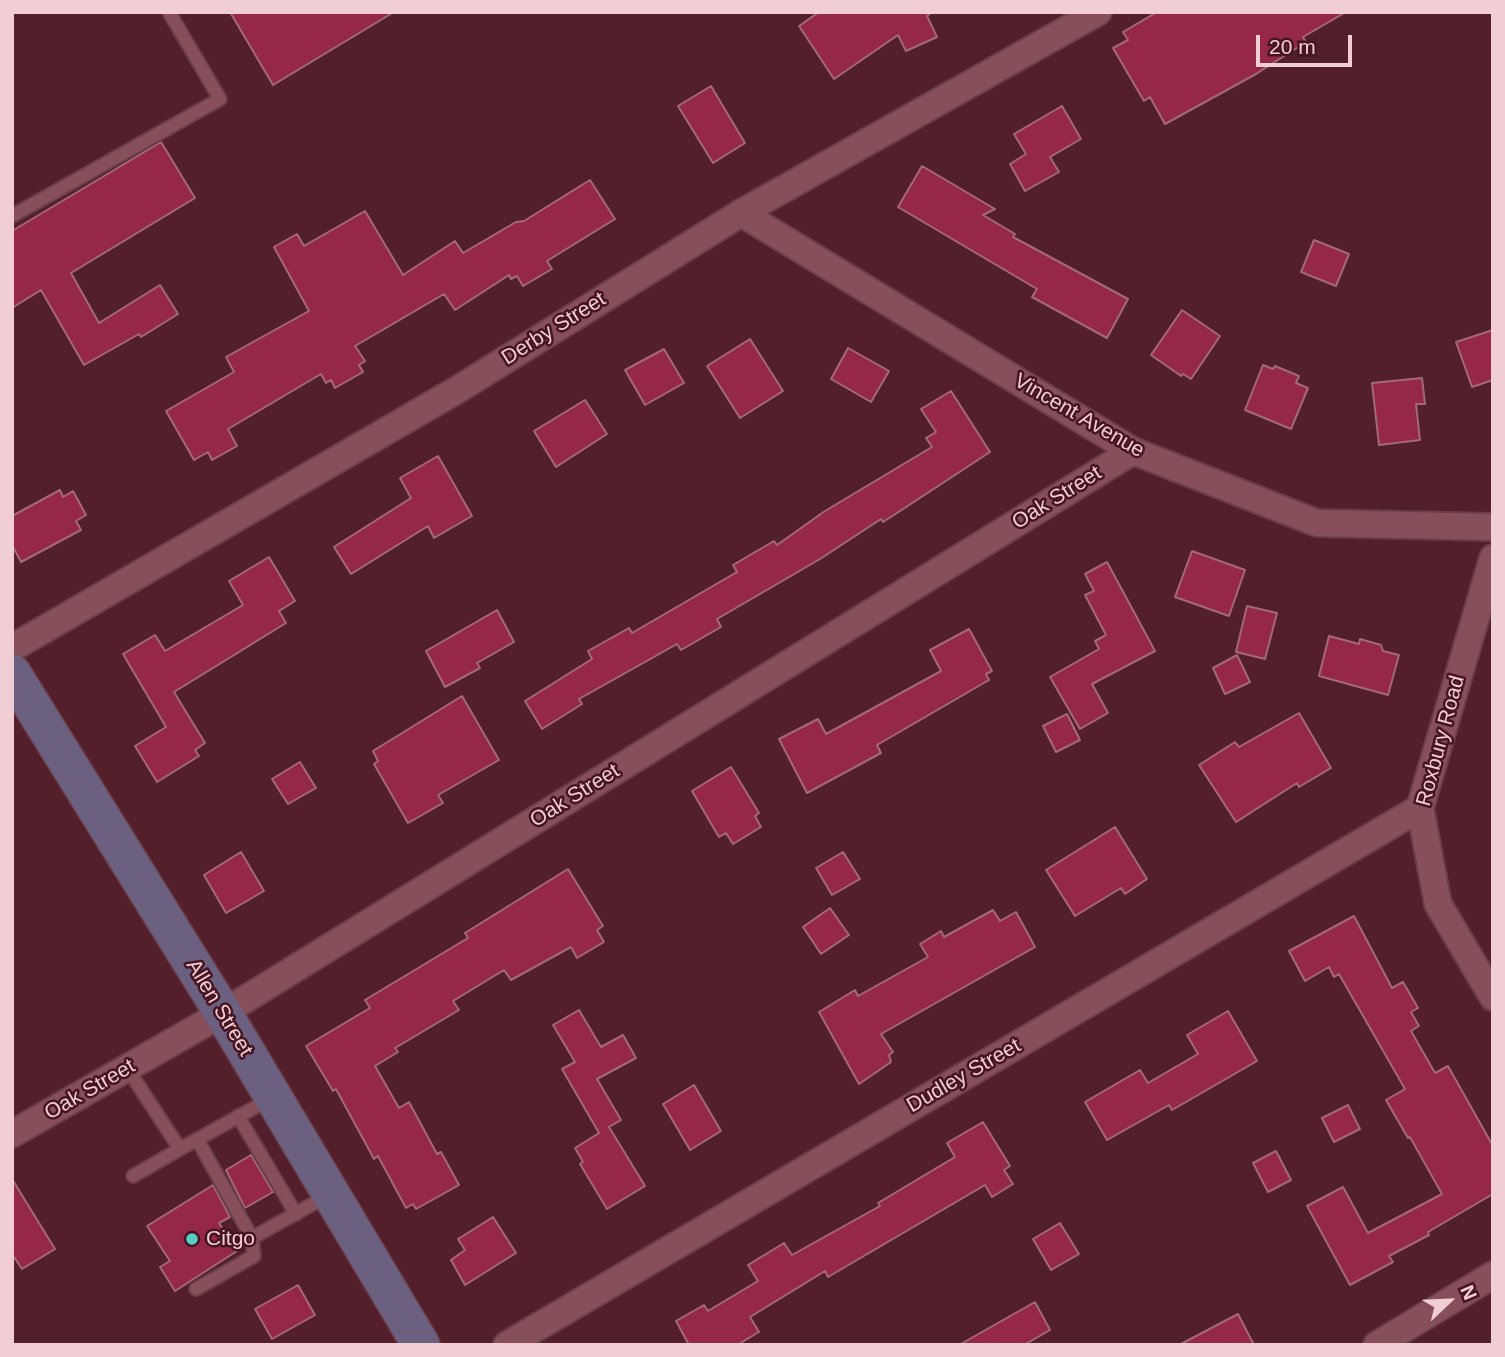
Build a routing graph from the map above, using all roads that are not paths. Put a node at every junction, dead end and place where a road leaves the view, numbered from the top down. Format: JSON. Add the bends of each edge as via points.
{"nodes":[{"id":1,"x":169,"y":12,"type":"edge"},
{"id":2,"x":1098,"y":12,"type":"edge"},
{"id":3,"x":741,"y":213,"type":"junction"},
{"id":4,"x":12,"y":216,"type":"edge"},
{"id":5,"x":1133,"y":451,"type":"junction"},
{"id":6,"x":1493,"y":527,"type":"edge"},
{"id":7,"x":1493,"y":558,"type":"edge"},
{"id":8,"x":12,"y":648,"type":"edge"},
{"id":9,"x":12,"y":673,"type":"edge"},
{"id":10,"x":1420,"y":808,"type":"junction"},
{"id":11,"x":1493,"y":997,"type":"edge"},
{"id":12,"x":223,"y":1013,"type":"junction"},
{"id":13,"x":127,"y":1068,"type":"junction"},
{"id":14,"x":273,"y":1097,"type":"junction"},
{"id":15,"x":238,"y":1116,"type":"junction"},
{"id":16,"x":12,"y":1134,"type":"edge"},
{"id":17,"x":197,"y":1139,"type":"junction"},
{"id":18,"x":180,"y":1149,"type":"junction"},
{"id":19,"x":133,"y":1175,"type":"dead end"},
{"id":20,"x":331,"y":1194,"type":"junction"},
{"id":21,"x":296,"y":1214,"type":"junction"},
{"id":22,"x":253,"y":1238,"type":"junction"},
{"id":23,"x":1493,"y":1275,"type":"edge"},
{"id":24,"x":196,"y":1289,"type":"dead end"},
{"id":25,"x":421,"y":1345,"type":"edge"},
{"id":26,"x":507,"y":1345,"type":"edge"},
{"id":27,"x":1377,"y":1345,"type":"edge"}],
"edges":[{"from":1,"to":4,"type":"lane","via":[[220,99]]},
{"from":2,"to":3,"type":"street","name":"Derby Street"},
{"from":3,"to":5,"type":"street","name":"Vincent Avenue"},
{"from":3,"to":8,"type":"street","name":"Derby Street","via":[[457,390]]},
{"from":5,"to":6,"type":"street","name":"Vincent Avenue","via":[[1317,523]]},
{"from":5,"to":12,"type":"street","name":"Oak Street"},
{"from":7,"to":10,"type":"street","name":"Roxbury Road"},
{"from":9,"to":12,"type":"street","name":"Allen Street"},
{"from":10,"to":11,"type":"street","name":"Roxbury Road","via":[[1438,904]]},
{"from":10,"to":26,"type":"street","name":"Dudley Street"},
{"from":12,"to":13,"type":"street","name":"Oak Street"},
{"from":12,"to":14,"type":"street","name":"Allen Street"},
{"from":13,"to":16,"type":"street","name":"Oak Street"},
{"from":13,"to":18,"type":"lane"},
{"from":14,"to":15,"type":"lane"},
{"from":14,"to":20,"type":"street","name":"Allen Street"},
{"from":15,"to":17,"type":"lane"},
{"from":15,"to":21,"type":"lane"},
{"from":17,"to":18,"type":"lane"},
{"from":17,"to":22,"type":"lane"},
{"from":18,"to":19,"type":"lane"},
{"from":20,"to":21,"type":"lane"},
{"from":20,"to":25,"type":"street","name":"Allen Street"},
{"from":21,"to":22,"type":"lane"},
{"from":22,"to":24,"type":"lane","via":[[254,1256]]},
{"from":23,"to":27,"type":"street"}]}
